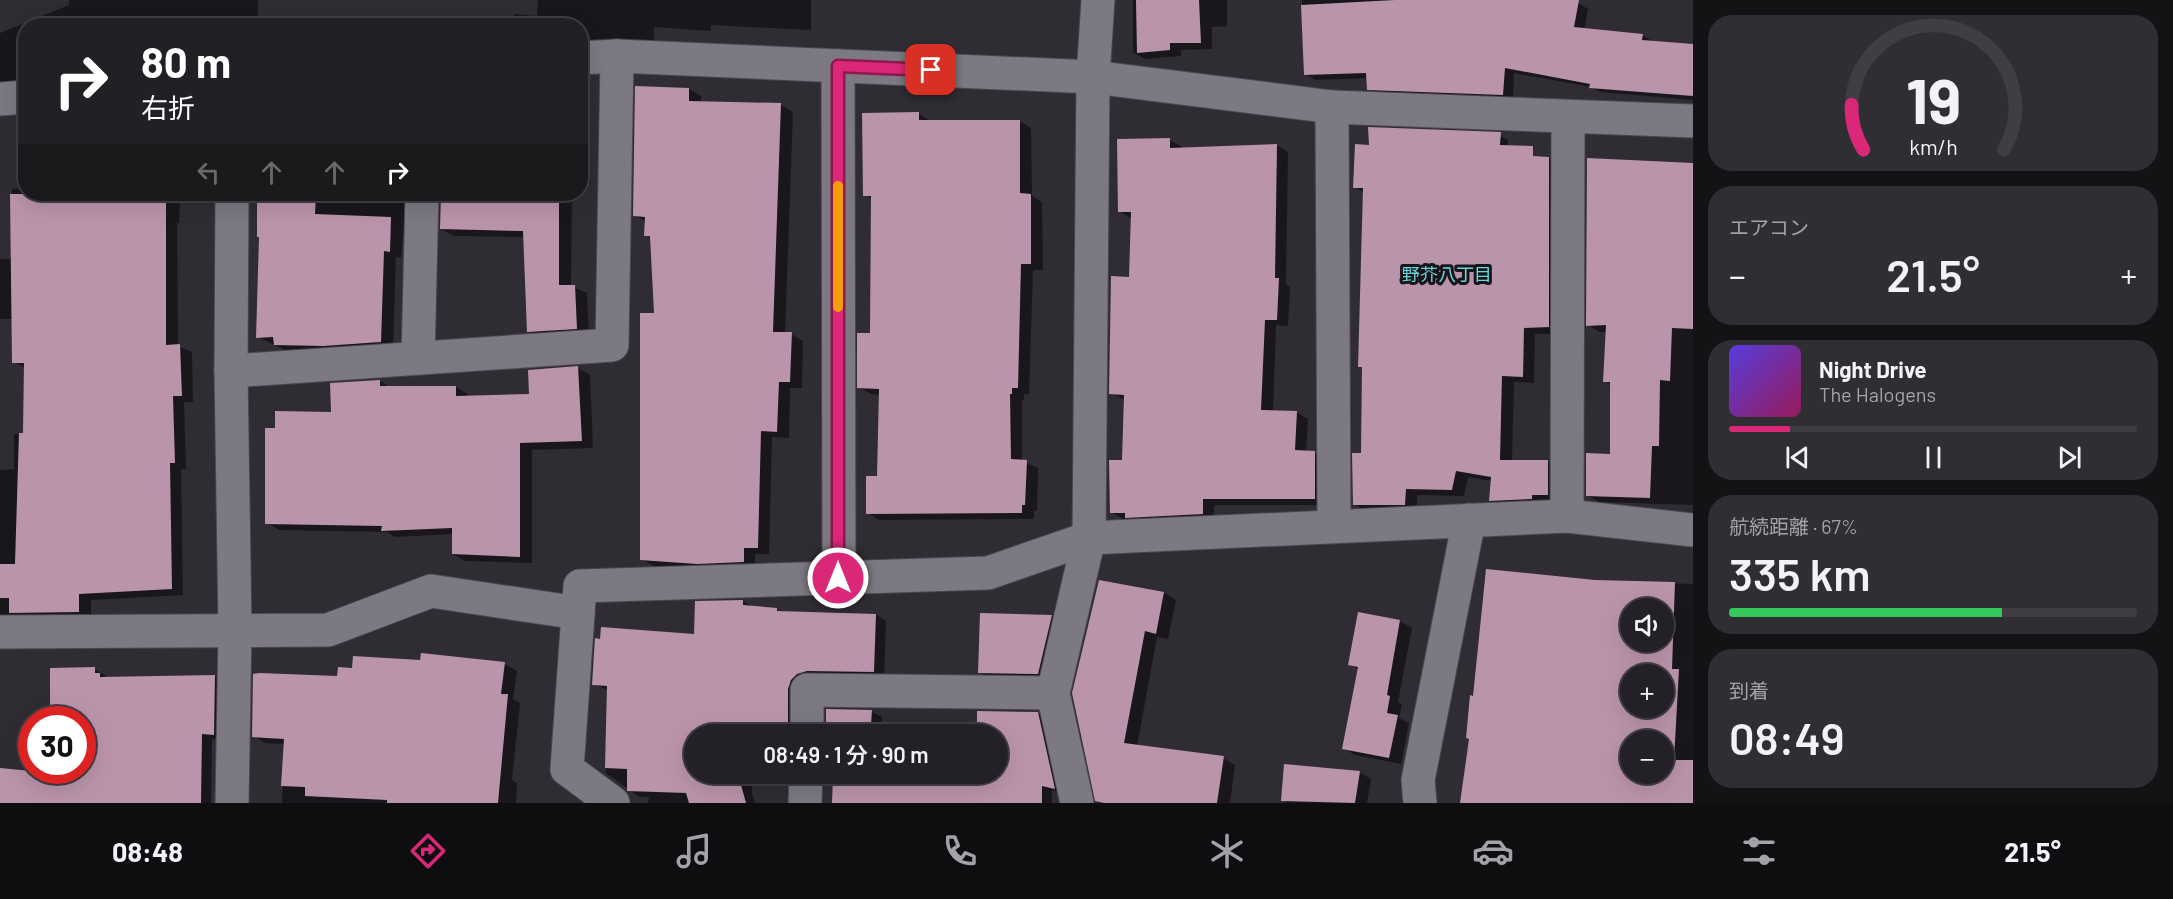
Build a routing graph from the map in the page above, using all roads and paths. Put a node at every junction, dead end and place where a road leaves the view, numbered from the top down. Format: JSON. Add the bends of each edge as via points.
{"nodes":[{"id":1,"x":1098,"y":0,"type":"edge"},
{"id":2,"x":617,"y":56,"type":"junction"},
{"id":3,"x":588,"y":58,"type":"edge"},
{"id":4,"x":838,"y":66,"type":"junction"},
{"id":5,"x":1093,"y":77,"type":"junction"},
{"id":6,"x":18,"y":98,"type":"edge"},
{"id":7,"x":0,"y":99,"type":"edge"},
{"id":8,"x":1332,"y":108,"type":"junction"},
{"id":9,"x":1568,"y":117,"type":"junction"},
{"id":10,"x":1693,"y":122,"type":"edge"},
{"id":11,"x":232,"y":201,"type":"edge"},
{"id":12,"x":422,"y":201,"type":"edge"},
{"id":13,"x":418,"y":358,"type":"junction"},
{"id":14,"x":231,"y":371,"type":"junction"},
{"id":15,"x":1567,"y":516,"type":"junction"},
{"id":16,"x":1469,"y":520,"type":"junction"},
{"id":17,"x":1334,"y":526,"type":"junction"},
{"id":18,"x":1693,"y":530,"type":"edge"},
{"id":19,"x":1089,"y":538,"type":"junction"},
{"id":20,"x":838,"y":578,"type":"junction"},
{"id":21,"x":578,"y":613,"type":"junction"},
{"id":22,"x":236,"y":630,"type":"junction"},
{"id":23,"x":0,"y":632,"type":"edge"},
{"id":24,"x":1053,"y":693,"type":"junction"},
{"id":25,"x":807,"y":724,"type":"edge"},
{"id":26,"x":806,"y":784,"type":"edge"},
{"id":27,"x":234,"y":803,"type":"edge"},
{"id":28,"x":613,"y":803,"type":"edge"},
{"id":29,"x":805,"y":803,"type":"edge"},
{"id":30,"x":1077,"y":803,"type":"edge"},
{"id":31,"x":1420,"y":803,"type":"edge"}],
"edges":[{"from":1,"to":5,"type":"street"},
{"from":2,"to":3,"type":"street"},
{"from":2,"to":4,"type":"street"},
{"from":2,"to":13,"type":"street","via":[[612,345]]},
{"from":4,"to":5,"type":"street"},
{"from":4,"to":20,"type":"street"},
{"from":5,"to":8,"type":"street"},
{"from":5,"to":19,"type":"street"},
{"from":6,"to":7,"type":"street"},
{"from":8,"to":9,"type":"street"},
{"from":8,"to":17,"type":"street"},
{"from":9,"to":10,"type":"street"},
{"from":9,"to":15,"type":"street"},
{"from":11,"to":14,"type":"street"},
{"from":12,"to":13,"type":"street"},
{"from":13,"to":14,"type":"street"},
{"from":14,"to":22,"type":"street"},
{"from":15,"to":16,"type":"street"},
{"from":15,"to":18,"type":"street"},
{"from":16,"to":17,"type":"street"},
{"from":16,"to":31,"type":"street","via":[[1418,780]]},
{"from":17,"to":19,"type":"street"},
{"from":19,"to":20,"type":"street","via":[[987,573]]},
{"from":19,"to":24,"type":"street"},
{"from":20,"to":21,"type":"street","via":[[580,586]]},
{"from":21,"to":22,"type":"street","via":[[431,591],[328,630]]},
{"from":21,"to":28,"type":"street","via":[[567,769]]},
{"from":22,"to":23,"type":"street"},
{"from":22,"to":27,"type":"street"},
{"from":24,"to":25,"type":"street","via":[[807,690]]},
{"from":24,"to":30,"type":"street"},
{"from":26,"to":29,"type":"street"}]}
